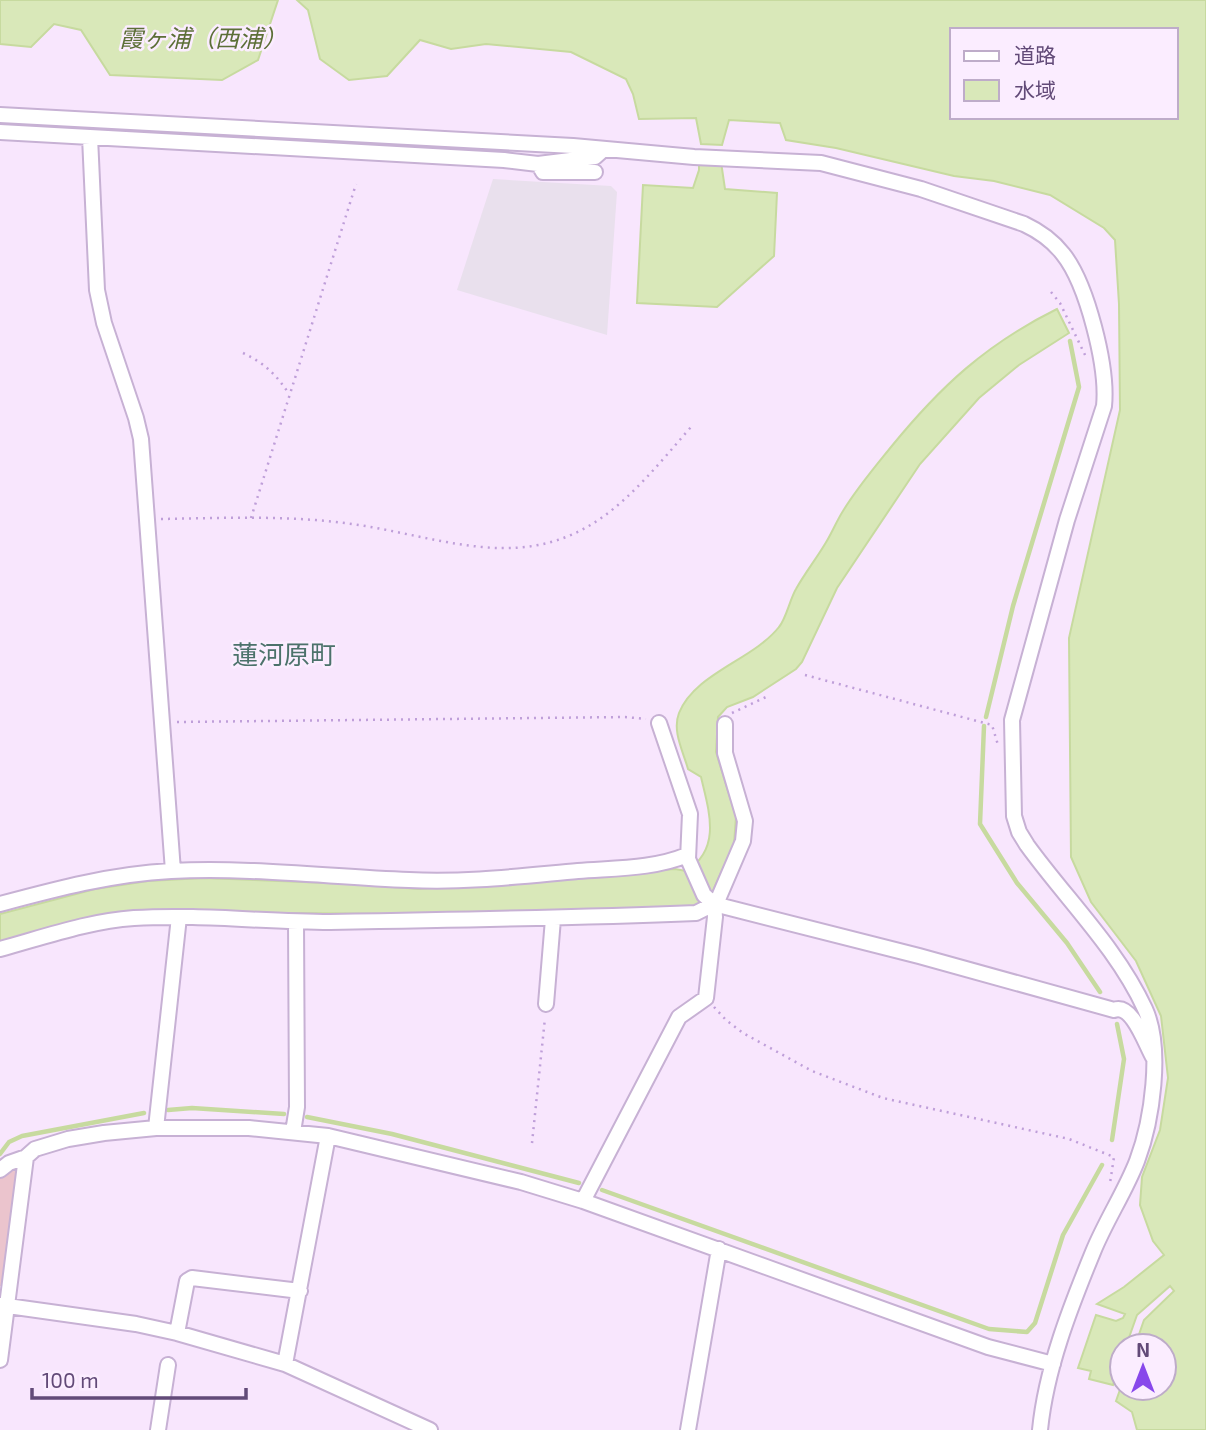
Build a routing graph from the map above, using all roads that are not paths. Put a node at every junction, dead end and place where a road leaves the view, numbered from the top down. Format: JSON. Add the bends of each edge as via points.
{"nodes":[{"id":1,"x":0,"y":115,"type":"edge"},
{"id":2,"x":0,"y":132,"type":"edge"},
{"id":3,"x":90,"y":137,"type":"junction"},
{"id":4,"x":604,"y":149,"type":"junction"},
{"id":5,"x":538,"y":164,"type":"junction"},
{"id":6,"x":595,"y":172,"type":"dead end"},
{"id":7,"x":659,"y":723,"type":"road end"},
{"id":8,"x":725,"y":724,"type":"road end"},
{"id":9,"x":689,"y":861,"type":"junction"},
{"id":10,"x":173,"y":871,"type":"junction"},
{"id":11,"x":709,"y":900,"type":"junction"},
{"id":12,"x":0,"y":904,"type":"edge"},
{"id":13,"x":180,"y":917,"type":"junction"},
{"id":14,"x":552,"y":919,"type":"junction"},
{"id":15,"x":296,"y":922,"type":"junction"},
{"id":16,"x":0,"y":949,"type":"edge"},
{"id":17,"x":546,"y":1004,"type":"road end"},
{"id":18,"x":1155,"y":1061,"type":"junction"},
{"id":19,"x":156,"y":1128,"type":"junction"},
{"id":20,"x":293,"y":1132,"type":"junction"},
{"id":21,"x":328,"y":1136,"type":"junction"},
{"id":22,"x":26,"y":1157,"type":"junction"},
{"id":23,"x":0,"y":1170,"type":"edge"},
{"id":24,"x":583,"y":1201,"type":"junction"},
{"id":25,"x":719,"y":1249,"type":"junction"},
{"id":26,"x":300,"y":1292,"type":"junction"},
{"id":27,"x":4,"y":1305,"type":"edge"},
{"id":28,"x":177,"y":1333,"type":"junction"},
{"id":29,"x":0,"y":1360,"type":"edge"},
{"id":30,"x":285,"y":1364,"type":"junction"},
{"id":31,"x":1053,"y":1364,"type":"junction"},
{"id":32,"x":168,"y":1365,"type":"dead end"},
{"id":33,"x":158,"y":1430,"type":"edge"},
{"id":34,"x":430,"y":1430,"type":"edge"},
{"id":35,"x":688,"y":1430,"type":"edge"},
{"id":36,"x":1040,"y":1430,"type":"edge"}],
"edges":[{"from":1,"to":4,"type":"street"},
{"from":2,"to":3,"type":"street"},
{"from":3,"to":5,"type":"street"},
{"from":3,"to":10,"type":"street","via":[[97,290],[141,439]]},
{"from":4,"to":5,"type":"street","via":[[595,157]]},
{"from":4,"to":18,"type":"street","via":[[821,163],[920,189],[1037,231],[1074,271],[1102,361],[1106,390],[1012,720],[1014,816],[1018,832],[1094,931],[1146,1010]]},
{"from":5,"to":6,"type":"street","via":[[543,172]]},
{"from":7,"to":9,"type":"street","via":[[690,814]]},
{"from":8,"to":11,"type":"street","via":[[725,753],[745,821],[731,872]]},
{"from":9,"to":10,"type":"street","via":[[412,881]]},
{"from":9,"to":11,"type":"street"},
{"from":10,"to":12,"type":"street","via":[[99,880]]},
{"from":11,"to":14,"type":"street","via":[[696,913]]},
{"from":11,"to":18,"type":"street","via":[[1114,1010],[1125,1009]]},
{"from":11,"to":24,"type":"street","via":[[715,917],[706,998],[679,1017]]},
{"from":13,"to":15,"type":"street"},
{"from":13,"to":16,"type":"street","via":[[113,921]]},
{"from":13,"to":19,"type":"street"},
{"from":14,"to":15,"type":"street"},
{"from":14,"to":17,"type":"street"},
{"from":15,"to":20,"type":"street","via":[[297,1107]]},
{"from":18,"to":31,"type":"street","via":[[1147,1131],[1138,1160],[1084,1274]]},
{"from":19,"to":20,"type":"street"},
{"from":19,"to":22,"type":"street","via":[[68,1139],[35,1149]]},
{"from":20,"to":21,"type":"street"},
{"from":21,"to":24,"type":"street"},
{"from":21,"to":26,"type":"street"},
{"from":22,"to":23,"type":"street"},
{"from":22,"to":27,"type":"street"},
{"from":24,"to":25,"type":"street"},
{"from":25,"to":31,"type":"street","via":[[988,1347]]},
{"from":25,"to":35,"type":"street"},
{"from":26,"to":28,"type":"street","via":[[192,1278],[187,1280]]},
{"from":26,"to":30,"type":"street"},
{"from":27,"to":28,"type":"street"},
{"from":27,"to":29,"type":"street"},
{"from":28,"to":30,"type":"street"},
{"from":30,"to":34,"type":"street"},
{"from":31,"to":36,"type":"street"},
{"from":32,"to":33,"type":"street"}]}
